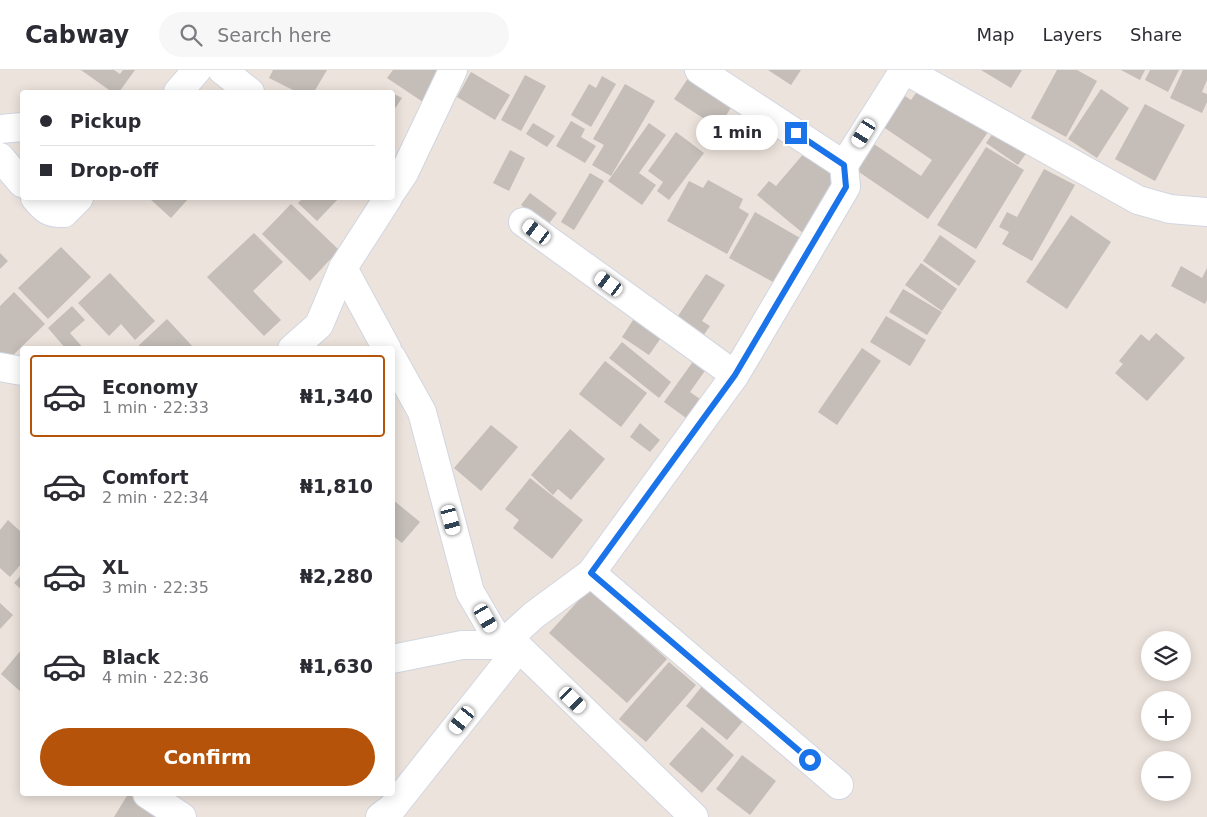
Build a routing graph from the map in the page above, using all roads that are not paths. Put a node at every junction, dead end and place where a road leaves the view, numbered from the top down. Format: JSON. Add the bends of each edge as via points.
{"nodes":[{"id":1,"x":197,"y":70,"type":"edge"},
{"id":2,"x":222,"y":70,"type":"edge"},
{"id":3,"x":453,"y":70,"type":"edge"},
{"id":4,"x":700,"y":70,"type":"edge"},
{"id":5,"x":904,"y":70,"type":"edge"},
{"id":6,"x":180,"y":90,"type":"edge"},
{"id":7,"x":247,"y":90,"type":"edge"},
{"id":8,"x":20,"y":127,"type":"edge"},
{"id":9,"x":0,"y":129,"type":"edge"},
{"id":10,"x":0,"y":157,"type":"edge"},
{"id":11,"x":844,"y":165,"type":"junction"},
{"id":12,"x":20,"y":181,"type":"edge"},
{"id":13,"x":395,"y":186,"type":"edge"},
{"id":14,"x":37,"y":200,"type":"edge"},
{"id":15,"x":77,"y":200,"type":"edge"},
{"id":16,"x":385,"y":200,"type":"edge"},
{"id":17,"x":1207,"y":212,"type":"edge"},
{"id":18,"x":523,"y":222,"type":"dead end"},
{"id":19,"x":343,"y":268,"type":"junction"},
{"id":20,"x":322,"y":337,"type":"edge"},
{"id":21,"x":300,"y":346,"type":"edge"},
{"id":22,"x":386,"y":346,"type":"edge"},
{"id":23,"x":395,"y":363,"type":"edge"},
{"id":24,"x":0,"y":367,"type":"edge"},
{"id":25,"x":20,"y":371,"type":"edge"},
{"id":26,"x":735,"y":375,"type":"junction"},
{"id":27,"x":591,"y":573,"type":"junction"},
{"id":28,"x":510,"y":644,"type":"junction"},
{"id":29,"x":395,"y":657,"type":"edge"},
{"id":30,"x":839,"y":785,"type":"dead end"},
{"id":31,"x":150,"y":796,"type":"edge"},
{"id":32,"x":384,"y":816,"type":"edge"},
{"id":33,"x":182,"y":817,"type":"edge"},
{"id":34,"x":694,"y":817,"type":"edge"}],
"edges":[{"from":1,"to":6,"type":"street"},
{"from":2,"to":7,"type":"street"},
{"from":3,"to":13,"type":"street","via":[[404,174]]},
{"from":4,"to":11,"type":"street"},
{"from":5,"to":11,"type":"street"},
{"from":5,"to":17,"type":"street","via":[[1138,200],[1170,209]]},
{"from":8,"to":9,"type":"street"},
{"from":10,"to":12,"type":"street"},
{"from":11,"to":26,"type":"street","via":[[846,187]]},
{"from":14,"to":15,"type":"street","via":[[47,212],[54,214],[64,213]]},
{"from":16,"to":19,"type":"street"},
{"from":18,"to":26,"type":"street"},
{"from":19,"to":20,"type":"street"},
{"from":19,"to":22,"type":"street"},
{"from":20,"to":21,"type":"street"},
{"from":23,"to":28,"type":"street","via":[[422,412],[470,592]]},
{"from":24,"to":25,"type":"street"},
{"from":26,"to":27,"type":"street"},
{"from":27,"to":28,"type":"street","via":[[534,615]]},
{"from":27,"to":30,"type":"street"},
{"from":28,"to":29,"type":"street","via":[[462,646]]},
{"from":28,"to":32,"type":"street"},
{"from":28,"to":34,"type":"street"},
{"from":31,"to":33,"type":"street"}]}
